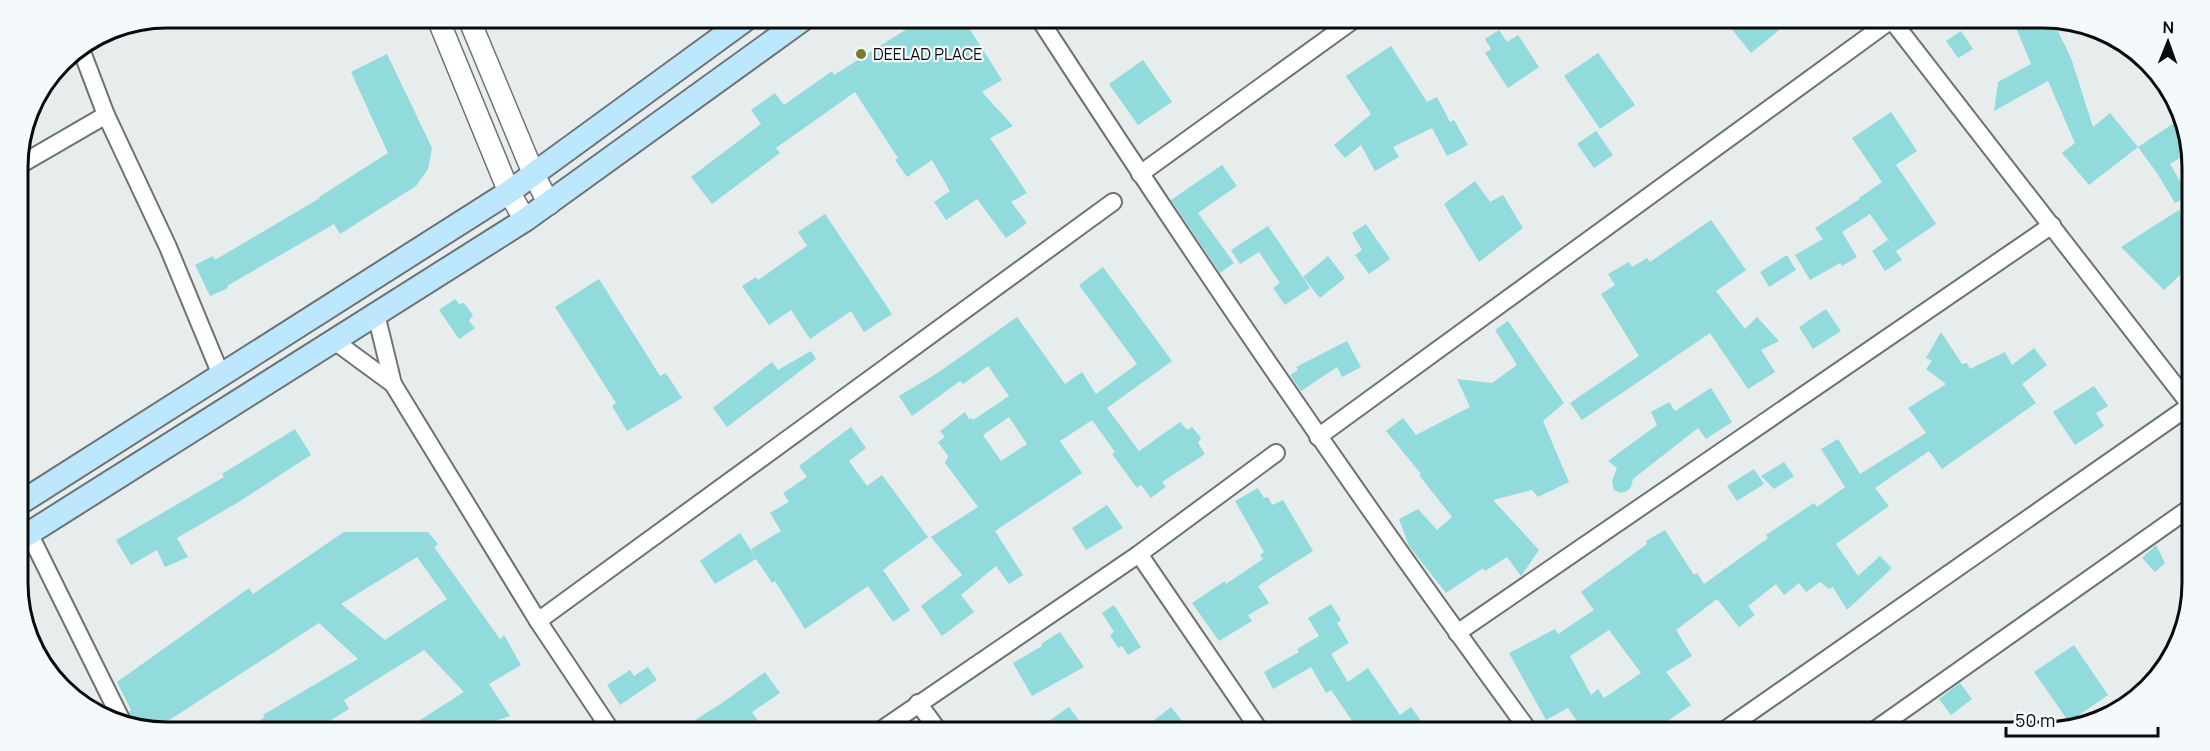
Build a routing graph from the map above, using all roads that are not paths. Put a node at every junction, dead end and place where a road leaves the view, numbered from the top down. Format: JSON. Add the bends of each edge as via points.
{"nodes":[{"id":1,"x":1342,"y":28,"type":"edge"},
{"id":2,"x":1880,"y":28,"type":"edge"},
{"id":3,"x":1898,"y":28,"type":"edge"},
{"id":4,"x":442,"y":29,"type":"edge"},
{"id":5,"x":473,"y":29,"type":"edge"},
{"id":6,"x":733,"y":29,"type":"edge"},
{"id":7,"x":790,"y":29,"type":"edge"},
{"id":8,"x":1046,"y":29,"type":"edge"},
{"id":9,"x":84,"y":56,"type":"edge"},
{"id":10,"x":106,"y":115,"type":"junction"},
{"id":11,"x":29,"y":160,"type":"edge"},
{"id":12,"x":1140,"y":174,"type":"junction"},
{"id":13,"x":534,"y":175,"type":"junction"},
{"id":14,"x":509,"y":192,"type":"junction"},
{"id":15,"x":1113,"y":202,"type":"dead end"},
{"id":16,"x":549,"y":204,"type":"junction"},
{"id":17,"x":525,"y":220,"type":"junction"},
{"id":18,"x":2052,"y":225,"type":"junction"},
{"id":19,"x":376,"y":314,"type":"junction"},
{"id":20,"x":333,"y":340,"type":"junction"},
{"id":21,"x":221,"y":375,"type":"junction"},
{"id":22,"x":393,"y":384,"type":"junction"},
{"id":23,"x":2182,"y":396,"type":"edge"},
{"id":24,"x":2182,"y":408,"type":"edge"},
{"id":25,"x":1318,"y":437,"type":"junction"},
{"id":26,"x":1276,"y":453,"type":"dead end"},
{"id":27,"x":28,"y":498,"type":"edge"},
{"id":28,"x":2182,"y":514,"type":"edge"},
{"id":29,"x":28,"y":534,"type":"edge"},
{"id":30,"x":28,"y":542,"type":"edge"},
{"id":31,"x":1139,"y":554,"type":"junction"},
{"id":32,"x":538,"y":621,"type":"junction"},
{"id":33,"x":1457,"y":633,"type":"junction"},
{"id":34,"x":918,"y":703,"type":"junction"},
{"id":35,"x":118,"y":713,"type":"edge"},
{"id":36,"x":605,"y":722,"type":"edge"},
{"id":37,"x":891,"y":722,"type":"edge"},
{"id":38,"x":932,"y":722,"type":"edge"},
{"id":39,"x":1254,"y":722,"type":"edge"},
{"id":40,"x":1522,"y":722,"type":"edge"},
{"id":41,"x":1736,"y":722,"type":"edge"},
{"id":42,"x":1886,"y":722,"type":"edge"}],
"edges":[{"from":1,"to":12,"type":"street"},
{"from":2,"to":25,"type":"street"},
{"from":3,"to":18,"type":"street"},
{"from":4,"to":14,"type":"street"},
{"from":5,"to":13,"type":"street"},
{"from":6,"to":13,"type":"main road"},
{"from":7,"to":16,"type":"main road"},
{"from":8,"to":12,"type":"street"},
{"from":9,"to":10,"type":"street"},
{"from":10,"to":11,"type":"street"},
{"from":10,"to":21,"type":"street","via":[[168,247]]},
{"from":12,"to":25,"type":"street"},
{"from":13,"to":14,"type":"main road"},
{"from":13,"to":16,"type":"street"},
{"from":14,"to":17,"type":"street"},
{"from":14,"to":21,"type":"main road"},
{"from":15,"to":32,"type":"street"},
{"from":16,"to":17,"type":"main road"},
{"from":17,"to":19,"type":"main road"},
{"from":18,"to":23,"type":"street"},
{"from":18,"to":33,"type":"street"},
{"from":19,"to":20,"type":"main road"},
{"from":19,"to":22,"type":"street"},
{"from":20,"to":22,"type":"street"},
{"from":20,"to":29,"type":"main road"},
{"from":21,"to":27,"type":"main road"},
{"from":22,"to":32,"type":"street"},
{"from":24,"to":41,"type":"street"},
{"from":25,"to":33,"type":"street"},
{"from":26,"to":31,"type":"street"},
{"from":28,"to":42,"type":"street"},
{"from":30,"to":35,"type":"street"},
{"from":31,"to":34,"type":"street"},
{"from":31,"to":39,"type":"street"},
{"from":32,"to":36,"type":"street"},
{"from":33,"to":40,"type":"street"},
{"from":34,"to":37,"type":"street"},
{"from":34,"to":38,"type":"street"}]}
